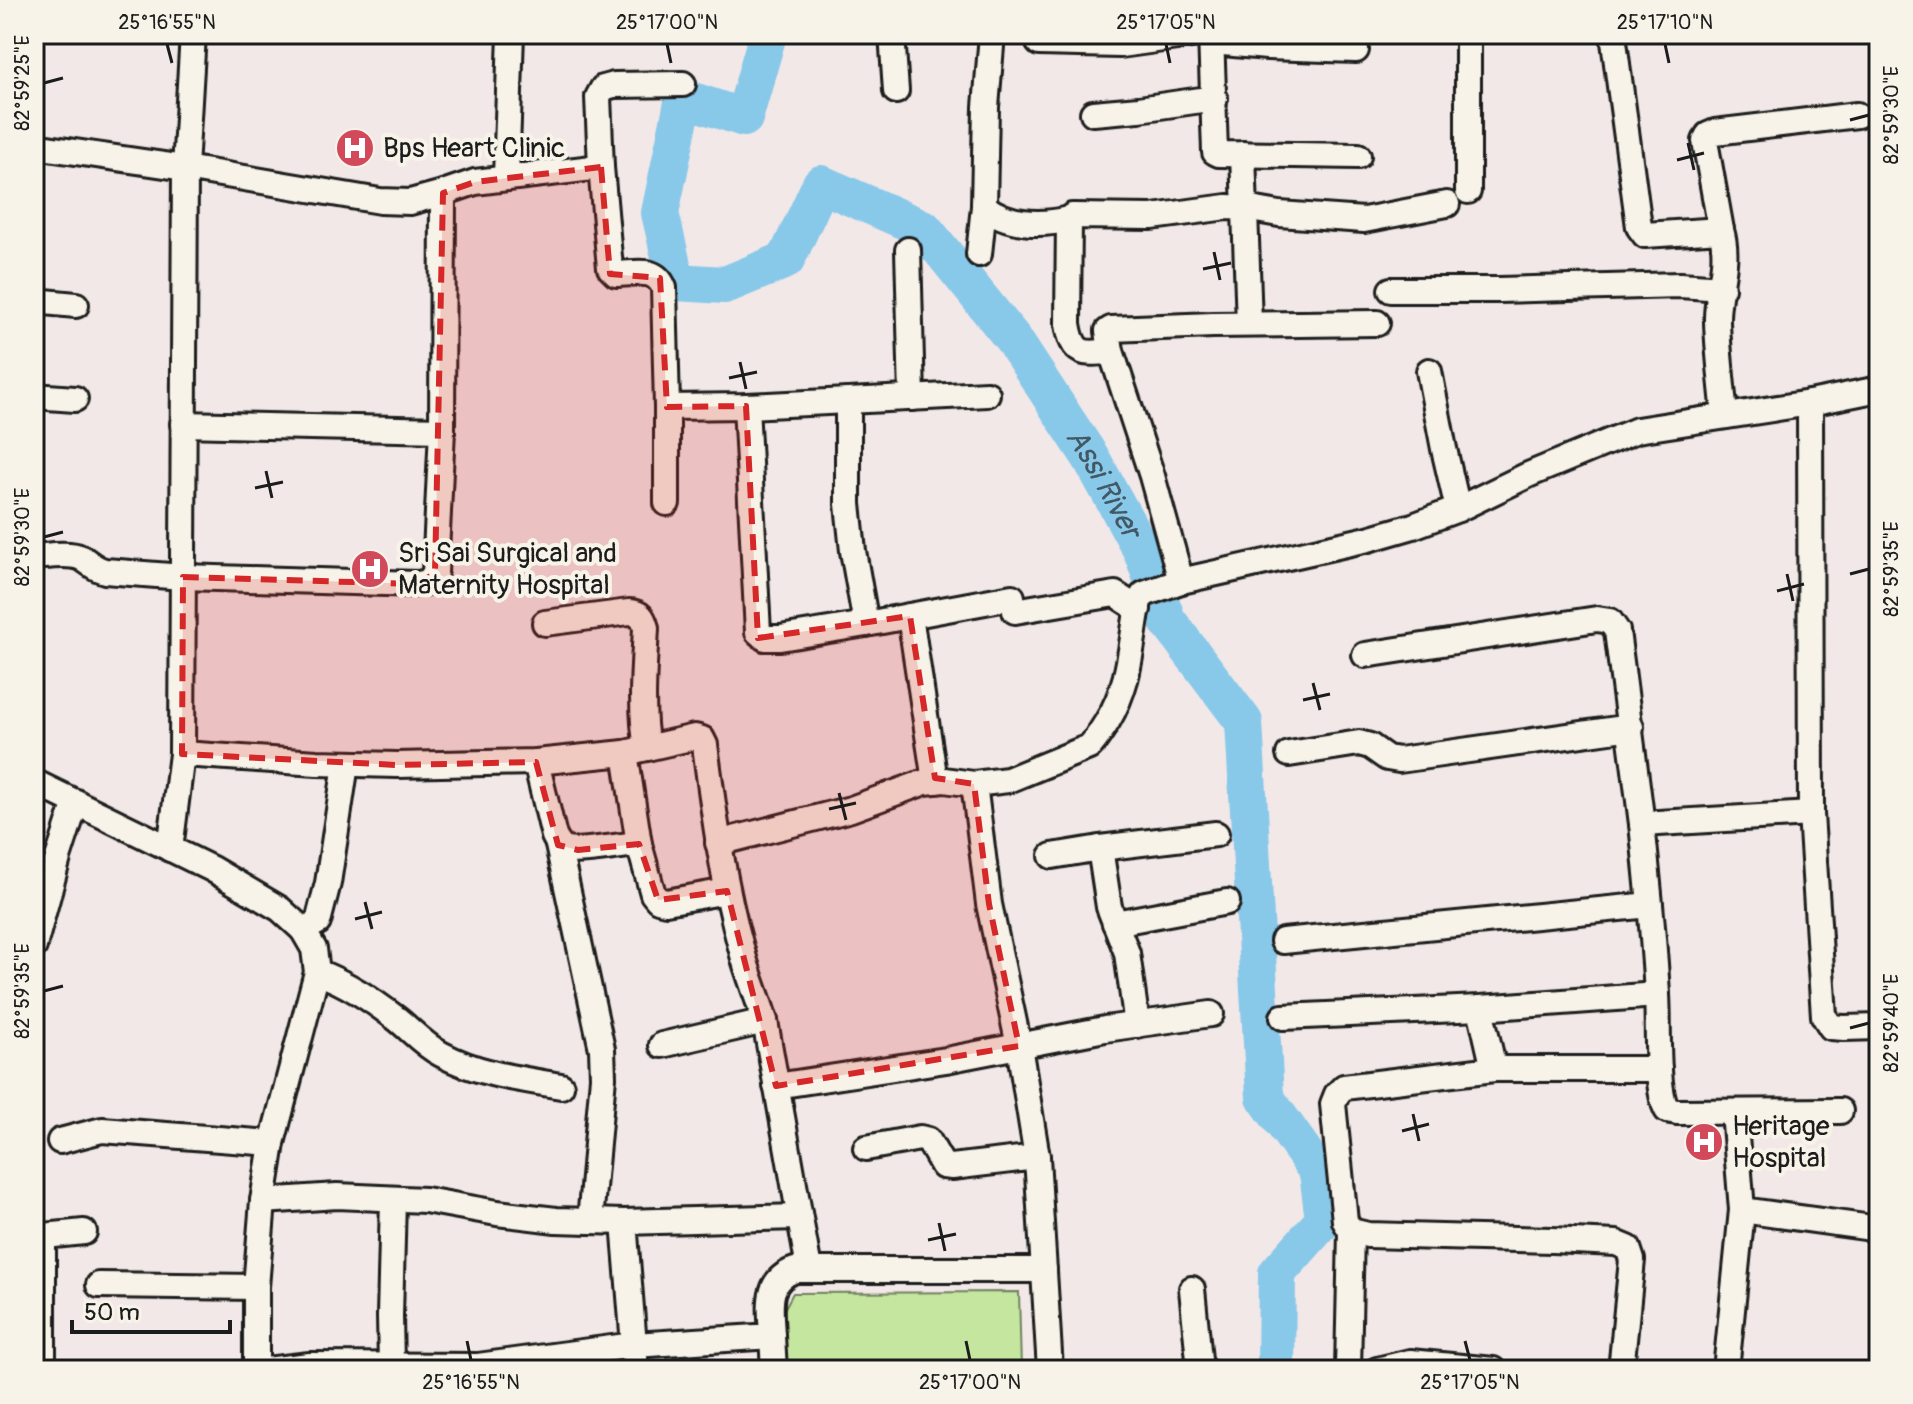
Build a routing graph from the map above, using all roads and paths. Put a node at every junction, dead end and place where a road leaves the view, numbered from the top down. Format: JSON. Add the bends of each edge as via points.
{"nodes":[{"id":1,"x":193,"y":34,"type":"edge"},
{"id":2,"x":511,"y":34,"type":"edge"},
{"id":3,"x":892,"y":34,"type":"edge"},
{"id":4,"x":992,"y":34,"type":"edge"},
{"id":5,"x":1468,"y":34,"type":"edge"},
{"id":6,"x":1613,"y":34,"type":"edge"},
{"id":7,"x":1207,"y":37,"type":"edge"},
{"id":8,"x":1039,"y":43,"type":"dead end"},
{"id":9,"x":1356,"y":50,"type":"dead end"},
{"id":10,"x":683,"y":84,"type":"dead end"},
{"id":11,"x":896,"y":91,"type":"dead end"},
{"id":12,"x":1215,"y":98,"type":"junction"},
{"id":13,"x":1093,"y":113,"type":"dead end"},
{"id":14,"x":1857,"y":115,"type":"dead end"},
{"id":15,"x":34,"y":146,"type":"edge"},
{"id":16,"x":1243,"y":154,"type":"junction"},
{"id":17,"x":1358,"y":156,"type":"dead end"},
{"id":18,"x":601,"y":167,"type":"junction"},
{"id":19,"x":185,"y":168,"type":"junction"},
{"id":20,"x":506,"y":177,"type":"junction"},
{"id":21,"x":443,"y":193,"type":"junction"},
{"id":22,"x":984,"y":206,"type":"junction"},
{"id":23,"x":1245,"y":208,"type":"junction"},
{"id":24,"x":1069,"y":219,"type":"junction"},
{"id":25,"x":1721,"y":230,"type":"junction"},
{"id":26,"x":908,"y":250,"type":"dead end"},
{"id":27,"x":979,"y":254,"type":"dead end"},
{"id":28,"x":1722,"y":288,"type":"junction"},
{"id":29,"x":1391,"y":290,"type":"dead end"},
{"id":30,"x":34,"y":301,"type":"edge"},
{"id":31,"x":76,"y":305,"type":"dead end"},
{"id":32,"x":1377,"y":323,"type":"dead end"},
{"id":33,"x":1249,"y":324,"type":"junction"},
{"id":34,"x":1111,"y":351,"type":"junction"},
{"id":35,"x":1429,"y":371,"type":"dead end"},
{"id":36,"x":1879,"y":389,"type":"edge"},
{"id":37,"x":987,"y":394,"type":"dead end"},
{"id":38,"x":34,"y":396,"type":"edge"},
{"id":39,"x":912,"y":398,"type":"junction"},
{"id":40,"x":75,"y":399,"type":"dead end"},
{"id":41,"x":848,"y":401,"type":"junction"},
{"id":42,"x":1810,"y":403,"type":"junction"},
{"id":43,"x":746,"y":406,"type":"junction"},
{"id":44,"x":667,"y":407,"type":"junction"},
{"id":45,"x":1725,"y":416,"type":"junction"},
{"id":46,"x":183,"y":424,"type":"junction"},
{"id":47,"x":442,"y":430,"type":"junction"},
{"id":48,"x":667,"y":503,"type":"dead end"},
{"id":49,"x":1458,"y":509,"type":"junction"},
{"id":50,"x":34,"y":557,"type":"edge"},
{"id":51,"x":183,"y":577,"type":"junction"},
{"id":52,"x":1176,"y":583,"type":"junction"},
{"id":53,"x":1141,"y":601,"type":"junction"},
{"id":54,"x":910,"y":616,"type":"junction"},
{"id":55,"x":545,"y":623,"type":"dead end"},
{"id":56,"x":866,"y":624,"type":"junction"},
{"id":57,"x":1365,"y":655,"type":"dead end"},
{"id":58,"x":1631,"y":727,"type":"junction"},
{"id":59,"x":636,"y":750,"type":"junction"},
{"id":60,"x":182,"y":754,"type":"junction"},
{"id":61,"x":1289,"y":754,"type":"dead end"},
{"id":62,"x":536,"y":762,"type":"junction"},
{"id":63,"x":346,"y":764,"type":"junction"},
{"id":64,"x":935,"y":781,"type":"junction"},
{"id":65,"x":34,"y":782,"type":"edge"},
{"id":66,"x":974,"y":784,"type":"junction"},
{"id":67,"x":76,"y":802,"type":"junction"},
{"id":68,"x":1811,"y":814,"type":"junction"},
{"id":69,"x":1642,"y":824,"type":"junction"},
{"id":70,"x":1216,"y":834,"type":"dead end"},
{"id":71,"x":718,"y":843,"type":"junction"},
{"id":72,"x":639,"y":844,"type":"junction"},
{"id":73,"x":558,"y":845,"type":"junction"},
{"id":74,"x":1100,"y":848,"type":"junction"},
{"id":75,"x":170,"y":849,"type":"junction"},
{"id":76,"x":1052,"y":856,"type":"dead end"},
{"id":77,"x":727,"y":891,"type":"junction"},
{"id":78,"x":1227,"y":902,"type":"dead end"},
{"id":79,"x":1650,"y":905,"type":"junction"},
{"id":80,"x":1115,"y":923,"type":"junction"},
{"id":81,"x":303,"y":930,"type":"junction"},
{"id":82,"x":1283,"y":941,"type":"dead end"},
{"id":83,"x":34,"y":946,"type":"edge"},
{"id":84,"x":317,"y":972,"type":"junction"},
{"id":85,"x":1657,"y":995,"type":"junction"},
{"id":86,"x":1480,"y":1008,"type":"junction"},
{"id":87,"x":1211,"y":1014,"type":"dead end"},
{"id":88,"x":1283,"y":1017,"type":"dead end"},
{"id":89,"x":765,"y":1021,"type":"junction"},
{"id":90,"x":1137,"y":1025,"type":"junction"},
{"id":91,"x":1879,"y":1027,"type":"edge"},
{"id":92,"x":662,"y":1045,"type":"dead end"},
{"id":93,"x":1019,"y":1046,"type":"junction"},
{"id":94,"x":1494,"y":1069,"type":"junction"},
{"id":95,"x":1659,"y":1069,"type":"junction"},
{"id":96,"x":561,"y":1086,"type":"dead end"},
{"id":97,"x":776,"y":1086,"type":"junction"},
{"id":98,"x":1840,"y":1111,"type":"dead end"},
{"id":99,"x":1734,"y":1112,"type":"junction"},
{"id":100,"x":60,"y":1141,"type":"dead end"},
{"id":101,"x":272,"y":1143,"type":"junction"},
{"id":102,"x":866,"y":1148,"type":"dead end"},
{"id":103,"x":1037,"y":1157,"type":"junction"},
{"id":104,"x":393,"y":1200,"type":"junction"},
{"id":105,"x":263,"y":1201,"type":"junction"},
{"id":106,"x":1742,"y":1210,"type":"junction"},
{"id":107,"x":799,"y":1217,"type":"junction"},
{"id":108,"x":590,"y":1221,"type":"junction"},
{"id":109,"x":624,"y":1222,"type":"junction"},
{"id":110,"x":1879,"y":1229,"type":"edge"},
{"id":111,"x":1351,"y":1231,"type":"junction"},
{"id":112,"x":84,"y":1232,"type":"dead end"},
{"id":113,"x":39,"y":1236,"type":"edge"},
{"id":114,"x":809,"y":1269,"type":"junction"},
{"id":115,"x":1044,"y":1270,"type":"junction"},
{"id":116,"x":99,"y":1285,"type":"dead end"},
{"id":117,"x":256,"y":1287,"type":"junction"},
{"id":118,"x":1192,"y":1289,"type":"dead end"},
{"id":119,"x":772,"y":1336,"type":"junction"},
{"id":120,"x":634,"y":1345,"type":"junction"},
{"id":121,"x":391,"y":1365,"type":"junction"},
{"id":122,"x":310,"y":1368,"type":"edge"},
{"id":123,"x":43,"y":1370,"type":"edge"},
{"id":124,"x":256,"y":1370,"type":"edge"},
{"id":125,"x":266,"y":1370,"type":"edge"},
{"id":126,"x":636,"y":1370,"type":"edge"},
{"id":127,"x":774,"y":1370,"type":"edge"},
{"id":128,"x":1050,"y":1370,"type":"edge"},
{"id":129,"x":1200,"y":1370,"type":"edge"},
{"id":130,"x":1348,"y":1370,"type":"edge"},
{"id":131,"x":1377,"y":1370,"type":"edge"},
{"id":132,"x":1493,"y":1370,"type":"edge"},
{"id":133,"x":1621,"y":1370,"type":"edge"},
{"id":134,"x":1726,"y":1370,"type":"edge"}],
"edges":[{"from":1,"to":19,"type":"street"},
{"from":2,"to":20,"type":"street"},
{"from":3,"to":11,"type":"street"},
{"from":4,"to":22,"type":"street"},
{"from":5,"to":23,"type":"street","via":[[1457,198],[1364,220]]},
{"from":6,"to":25,"type":"street","via":[[1639,227],[1645,235]]},
{"from":7,"to":8,"type":"street","via":[[1120,45]]},
{"from":7,"to":9,"type":"street","via":[[1267,47]]},
{"from":7,"to":12,"type":"street"},
{"from":10,"to":18,"type":"street","via":[[603,88],[598,97]]},
{"from":12,"to":13,"type":"street"},
{"from":12,"to":16,"type":"street","via":[[1215,152]]},
{"from":14,"to":25,"type":"street","via":[[1708,135]]},
{"from":15,"to":19,"type":"street"},
{"from":16,"to":17,"type":"street"},
{"from":16,"to":23,"type":"street"},
{"from":18,"to":20,"type":"street"},
{"from":18,"to":44,"type":"street","via":[[610,268],[616,274],[651,273],[664,288]]},
{"from":19,"to":21,"type":"street","via":[[380,201],[410,202]]},
{"from":19,"to":46,"type":"street"},
{"from":20,"to":21,"type":"street"},
{"from":21,"to":47,"type":"street"},
{"from":22,"to":24,"type":"street","via":[[1012,222]]},
{"from":22,"to":27,"type":"street"},
{"from":23,"to":24,"type":"street"},
{"from":23,"to":33,"type":"street"},
{"from":24,"to":34,"type":"street","via":[[1070,340],[1082,352]]},
{"from":25,"to":28,"type":"street"},
{"from":26,"to":39,"type":"street"},
{"from":28,"to":29,"type":"street"},
{"from":28,"to":45,"type":"street","via":[[1717,323]]},
{"from":30,"to":31,"type":"street"},
{"from":32,"to":33,"type":"street"},
{"from":33,"to":34,"type":"street","via":[[1111,329]]},
{"from":34,"to":52,"type":"street","via":[[1152,476]]},
{"from":35,"to":49,"type":"street"},
{"from":36,"to":42,"type":"street"},
{"from":37,"to":39,"type":"street"},
{"from":38,"to":40,"type":"street"},
{"from":39,"to":41,"type":"street"},
{"from":41,"to":43,"type":"street"},
{"from":41,"to":56,"type":"street","via":[[848,504]]},
{"from":42,"to":45,"type":"street"},
{"from":42,"to":68,"type":"street"},
{"from":43,"to":44,"type":"street"},
{"from":43,"to":56,"type":"street","via":[[758,632],[780,638]]},
{"from":44,"to":48,"type":"street"},
{"from":45,"to":49,"type":"street","via":[[1637,430]]},
{"from":46,"to":47,"type":"street"},
{"from":46,"to":51,"type":"street"},
{"from":47,"to":51,"type":"street","via":[[435,573],[428,582]]},
{"from":49,"to":52,"type":"street","via":[[1368,539]]},
{"from":50,"to":51,"type":"street","via":[[68,555],[105,571]]},
{"from":51,"to":60,"type":"street"},
{"from":52,"to":53,"type":"street"},
{"from":53,"to":54,"type":"street","via":[[1115,594]]},
{"from":53,"to":66,"type":"street","via":[[1123,691],[1096,740],[1008,780]]},
{"from":54,"to":56,"type":"street"},
{"from":54,"to":64,"type":"street"},
{"from":55,"to":59,"type":"street","via":[[629,612],[643,617],[644,729]]},
{"from":57,"to":58,"type":"street","via":[[1610,621],[1617,631]]},
{"from":58,"to":61,"type":"street","via":[[1399,760],[1359,743]]},
{"from":58,"to":69,"type":"street"},
{"from":59,"to":62,"type":"street"},
{"from":59,"to":71,"type":"street","via":[[702,739]]},
{"from":59,"to":72,"type":"street"},
{"from":60,"to":63,"type":"street"},
{"from":60,"to":75,"type":"street"},
{"from":62,"to":63,"type":"street"},
{"from":62,"to":73,"type":"street"},
{"from":63,"to":81,"type":"street","via":[[318,922]]},
{"from":64,"to":66,"type":"street"},
{"from":64,"to":71,"type":"street"},
{"from":65,"to":67,"type":"street"},
{"from":66,"to":93,"type":"street","via":[[989,904]]},
{"from":67,"to":75,"type":"street"},
{"from":67,"to":83,"type":"street"},
{"from":68,"to":69,"type":"street"},
{"from":68,"to":91,"type":"street","via":[[1824,1016],[1831,1027]]},
{"from":69,"to":79,"type":"street"},
{"from":70,"to":74,"type":"street"},
{"from":71,"to":77,"type":"street"},
{"from":72,"to":73,"type":"street","via":[[578,850]]},
{"from":72,"to":77,"type":"street","via":[[658,900]]},
{"from":73,"to":108,"type":"street","via":[[602,1049]]},
{"from":74,"to":76,"type":"street"},
{"from":74,"to":80,"type":"street"},
{"from":75,"to":81,"type":"street","via":[[280,909]]},
{"from":77,"to":89,"type":"street"},
{"from":78,"to":80,"type":"street"},
{"from":79,"to":82,"type":"street"},
{"from":79,"to":85,"type":"street"},
{"from":80,"to":90,"type":"street","via":[[1127,953]]},
{"from":81,"to":84,"type":"street","via":[[314,949]]},
{"from":84,"to":96,"type":"street","via":[[362,994],[442,1055],[492,1074]]},
{"from":84,"to":101,"type":"street"},
{"from":85,"to":86,"type":"street"},
{"from":85,"to":95,"type":"street"},
{"from":86,"to":88,"type":"street"},
{"from":86,"to":94,"type":"street"},
{"from":87,"to":90,"type":"street"},
{"from":89,"to":92,"type":"street"},
{"from":89,"to":97,"type":"street"},
{"from":90,"to":93,"type":"street"},
{"from":93,"to":97,"type":"street"},
{"from":93,"to":103,"type":"street"},
{"from":94,"to":95,"type":"street"},
{"from":94,"to":111,"type":"street","via":[[1344,1087],[1337,1094],[1333,1104],[1343,1206]]},
{"from":95,"to":99,"type":"street","via":[[1667,1110]]},
{"from":97,"to":107,"type":"street"},
{"from":98,"to":99,"type":"street"},
{"from":99,"to":106,"type":"street"},
{"from":100,"to":101,"type":"street","via":[[102,1130]]},
{"from":101,"to":105,"type":"street"},
{"from":102,"to":103,"type":"street","via":[[920,1138],[928,1140],[943,1166],[952,1167]]},
{"from":103,"to":115,"type":"street"},
{"from":104,"to":105,"type":"street","via":[[337,1196]]},
{"from":104,"to":108,"type":"street"},
{"from":104,"to":121,"type":"street"},
{"from":105,"to":117,"type":"street"},
{"from":106,"to":110,"type":"street"},
{"from":106,"to":134,"type":"street"},
{"from":107,"to":109,"type":"street"},
{"from":107,"to":114,"type":"street"},
{"from":108,"to":109,"type":"street"},
{"from":109,"to":120,"type":"street"},
{"from":111,"to":130,"type":"street"},
{"from":111,"to":133,"type":"street","via":[[1616,1243],[1628,1248],[1632,1260]]},
{"from":112,"to":113,"type":"street"},
{"from":113,"to":123,"type":"street"},
{"from":114,"to":115,"type":"street"},
{"from":114,"to":119,"type":"street","via":[[784,1274],[774,1285]]},
{"from":115,"to":128,"type":"street"},
{"from":116,"to":117,"type":"street"},
{"from":117,"to":124,"type":"street"},
{"from":118,"to":129,"type":"street"},
{"from":119,"to":120,"type":"street"},
{"from":119,"to":127,"type":"street"},
{"from":120,"to":121,"type":"street","via":[[478,1366]]},
{"from":120,"to":126,"type":"street"},
{"from":121,"to":122,"type":"street"},
{"from":122,"to":125,"type":"street"},
{"from":131,"to":132,"type":"street","via":[[1410,1362]]}]}
